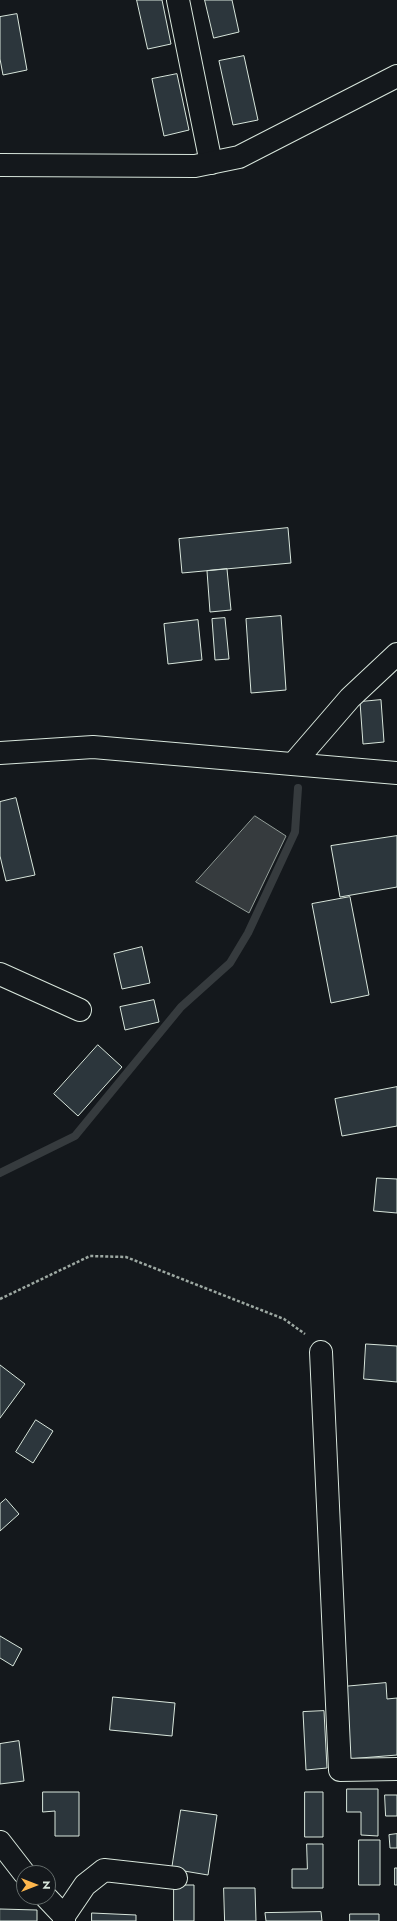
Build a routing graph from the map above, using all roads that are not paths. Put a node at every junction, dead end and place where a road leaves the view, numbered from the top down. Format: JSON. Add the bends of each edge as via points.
{"nodes":[{"id":1,"x":178,"y":0,"type":"edge"},
{"id":2,"x":397,"y":76,"type":"edge"},
{"id":3,"x":212,"y":163,"type":"junction"},
{"id":4,"x":0,"y":165,"type":"edge"},
{"id":5,"x":397,"y":654,"type":"edge"},
{"id":6,"x":0,"y":753,"type":"edge"},
{"id":7,"x":293,"y":764,"type":"junction"},
{"id":8,"x":397,"y":773,"type":"edge"},
{"id":9,"x":0,"y":974,"type":"edge"},
{"id":10,"x":80,"y":1010,"type":"dead end"},
{"id":11,"x":322,"y":1352,"type":"road end"},
{"id":12,"x":397,"y":1769,"type":"edge"},
{"id":13,"x":0,"y":1842,"type":"edge"},
{"id":14,"x":18,"y":1865,"type":"edge"},
{"id":15,"x":176,"y":1878,"type":"dead end"},
{"id":16,"x":53,"y":1905,"type":"edge"},
{"id":17,"x":64,"y":1919,"type":"edge"}],
"edges":[{"from":1,"to":3,"type":"street"},
{"from":2,"to":3,"type":"street","via":[[239,157]]},
{"from":3,"to":4,"type":"street","via":[[195,166]]},
{"from":5,"to":7,"type":"street","via":[[350,698]]},
{"from":6,"to":7,"type":"street","via":[[93,747]]},
{"from":7,"to":8,"type":"street"},
{"from":9,"to":10,"type":"street"},
{"from":11,"to":12,"type":"street","via":[[340,1770]]},
{"from":13,"to":14,"type":"street"},
{"from":15,"to":17,"type":"street","via":[[104,1870],[85,1885]]},
{"from":16,"to":17,"type":"street"}]}
